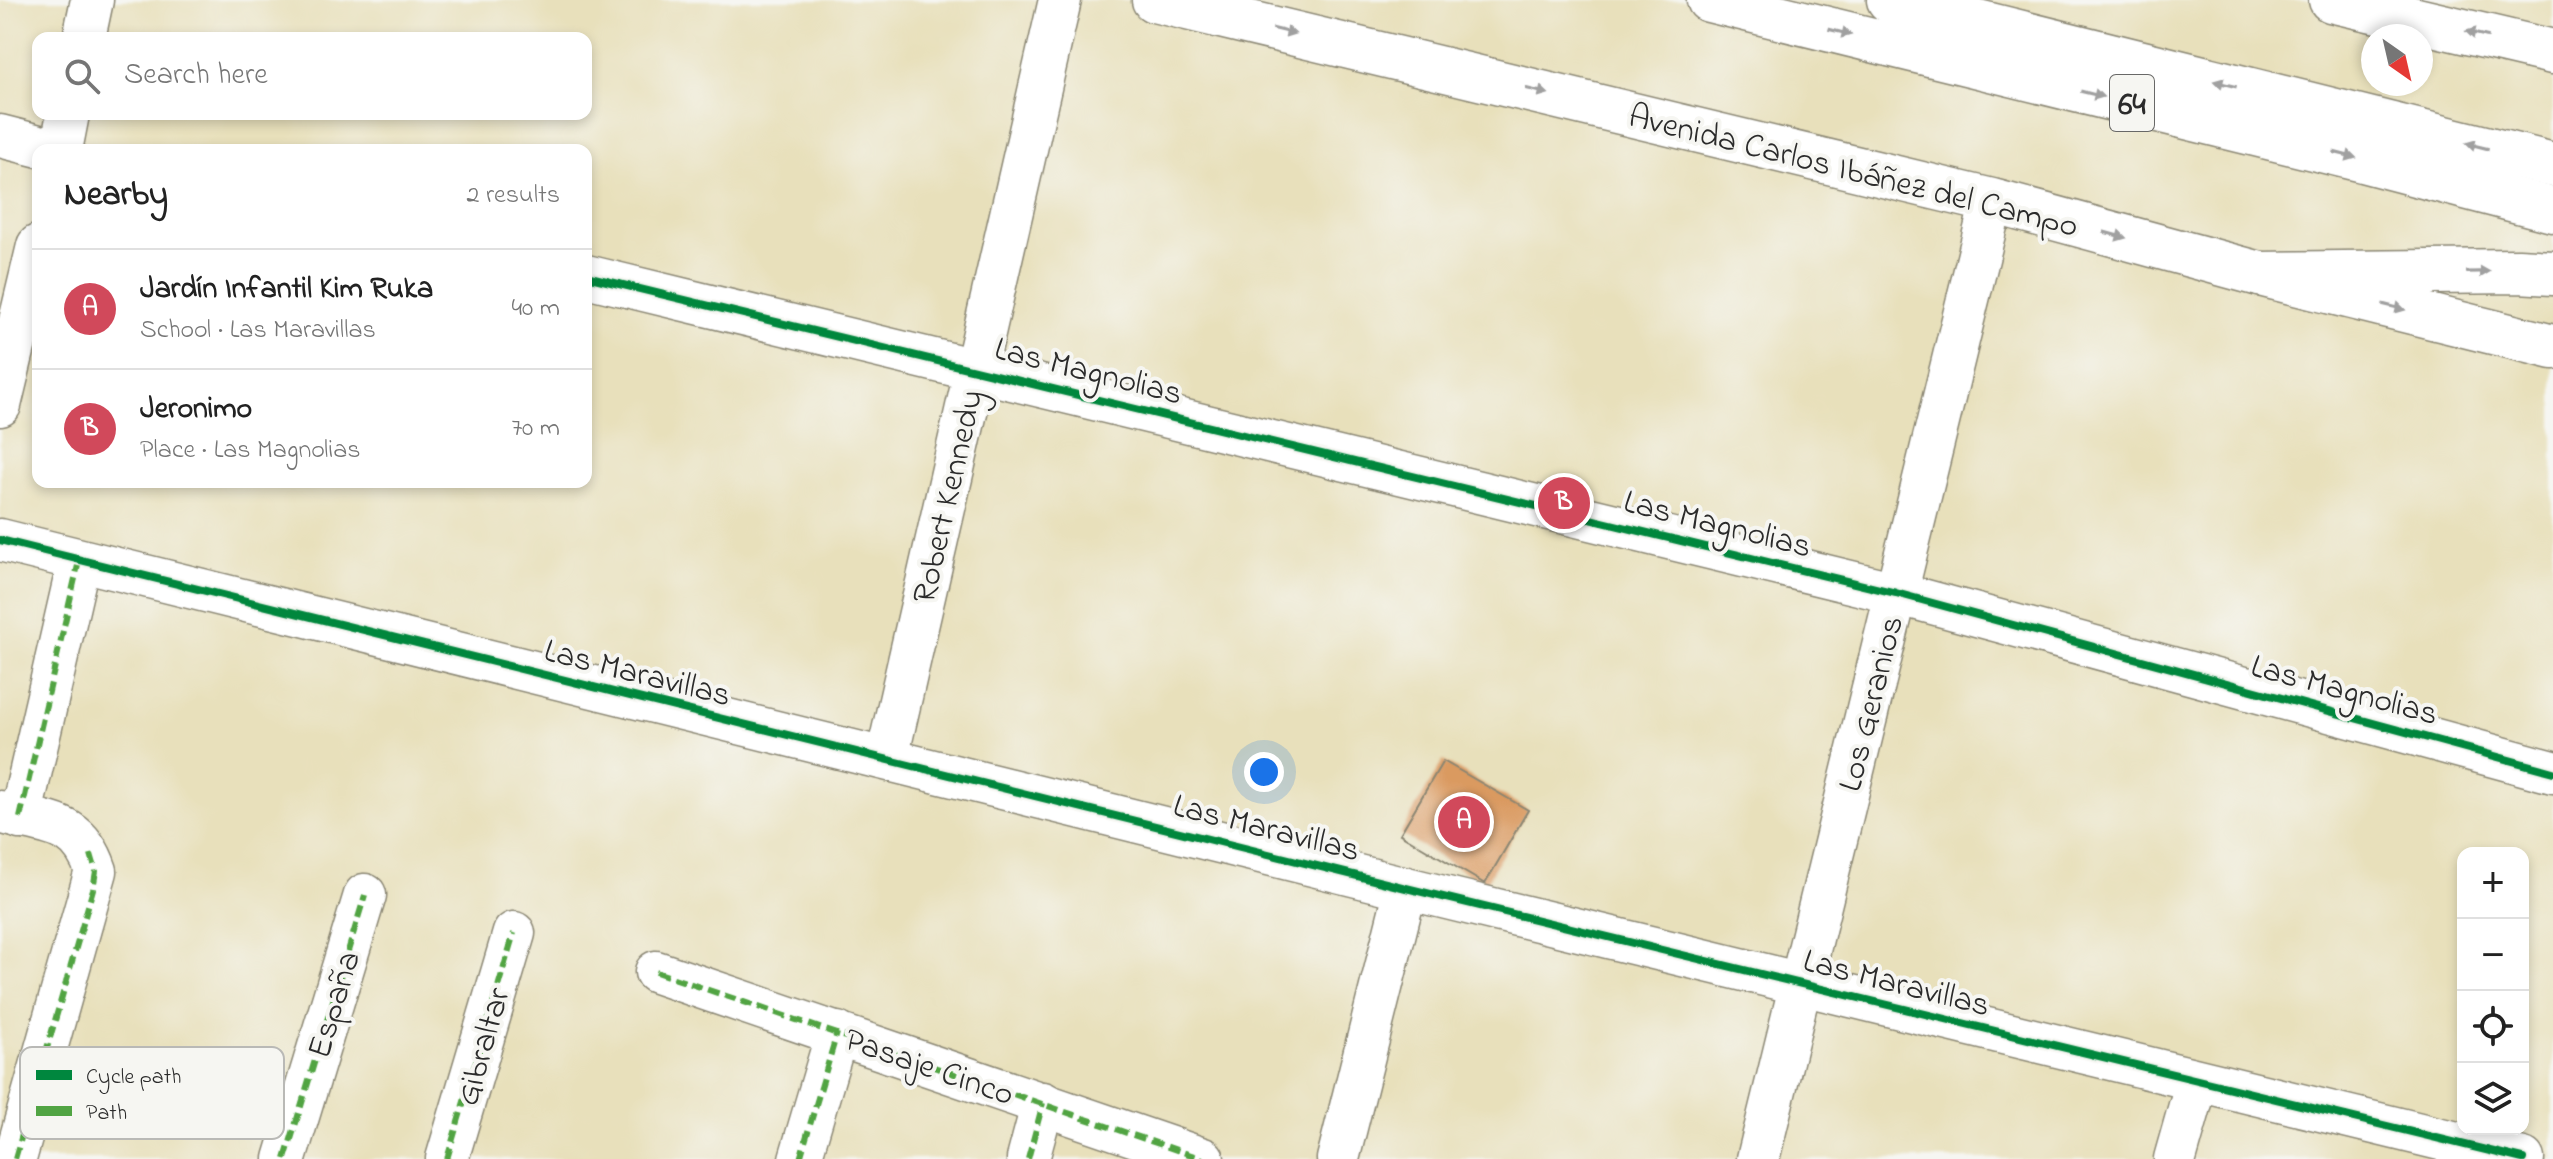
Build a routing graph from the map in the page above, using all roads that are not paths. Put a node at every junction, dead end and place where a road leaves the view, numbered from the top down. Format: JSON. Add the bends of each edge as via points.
{"nodes":[{"id":1,"x":92,"y":0,"type":"edge"},
{"id":2,"x":1060,"y":0,"type":"edge"},
{"id":3,"x":1154,"y":0,"type":"edge"},
{"id":4,"x":1709,"y":0,"type":"edge"},
{"id":5,"x":1889,"y":0,"type":"edge"},
{"id":6,"x":2331,"y":0,"type":"edge"},
{"id":7,"x":85,"y":32,"type":"edge"},
{"id":8,"x":2553,"y":52,"type":"edge"},
{"id":9,"x":66,"y":120,"type":"edge"},
{"id":10,"x":0,"y":136,"type":"edge"},
{"id":11,"x":33,"y":144,"type":"edge"},
{"id":12,"x":60,"y":144,"type":"edge"},
{"id":13,"x":2553,"y":165,"type":"edge"},
{"id":14,"x":1992,"y":201,"type":"junction"},
{"id":15,"x":2553,"y":210,"type":"edge"},
{"id":16,"x":32,"y":271,"type":"edge"},
{"id":17,"x":2553,"y":273,"type":"edge"},
{"id":18,"x":2260,"y":274,"type":"junction"},
{"id":19,"x":592,"y":277,"type":"edge"},
{"id":20,"x":2553,"y":347,"type":"edge"},
{"id":21,"x":975,"y":368,"type":"junction"},
{"id":22,"x":0,"y":405,"type":"edge"},
{"id":23,"x":0,"y":540,"type":"edge"},
{"id":24,"x":79,"y":561,"type":"junction"},
{"id":25,"x":1896,"y":593,"type":"junction"},
{"id":26,"x":887,"y":758,"type":"junction"},
{"id":27,"x":2553,"y":772,"type":"edge"},
{"id":28,"x":10,"y":815,"type":"edge"},
{"id":29,"x":1406,"y":888,"type":"junction"},
{"id":30,"x":365,"y":895,"type":"dead end"},
{"id":31,"x":514,"y":933,"type":"dead end"},
{"id":32,"x":656,"y":972,"type":"dead end"},
{"id":33,"x":1801,"y":984,"type":"junction"},
{"id":34,"x":837,"y":1033,"type":"junction"},
{"id":35,"x":47,"y":1047,"type":"edge"},
{"id":36,"x":2197,"y":1081,"type":"junction"},
{"id":37,"x":1043,"y":1103,"type":"junction"},
{"id":38,"x":21,"y":1139,"type":"edge"},
{"id":39,"x":15,"y":1159,"type":"edge"},
{"id":40,"x":285,"y":1159,"type":"edge"},
{"id":41,"x":447,"y":1159,"type":"edge"},
{"id":42,"x":800,"y":1159,"type":"edge"},
{"id":43,"x":1028,"y":1159,"type":"edge"},
{"id":44,"x":1203,"y":1159,"type":"edge"},
{"id":45,"x":1338,"y":1159,"type":"edge"},
{"id":46,"x":1758,"y":1159,"type":"edge"},
{"id":47,"x":2175,"y":1159,"type":"edge"},
{"id":48,"x":2523,"y":1159,"type":"edge"}],
"edges":[{"from":1,"to":7,"type":"street"},
{"from":2,"to":21,"type":"street","name":"Robert Kennedy"},
{"from":3,"to":14,"type":"main road","name":"Avenida Carlos Ibáñez del Campo","one_way":true},
{"from":4,"to":15,"type":"main road","number":"64","one_way":true},
{"from":13,"to":5,"type":"main road","number":"64","one_way":true},
{"from":8,"to":6,"type":"main road","one_way":true},
{"from":9,"to":12,"type":"street"},
{"from":10,"to":11,"type":"street"},
{"from":14,"to":18,"type":"main road","name":"Avenida Carlos Ibáñez del Campo","one_way":true},
{"from":14,"to":25,"type":"street","name":"Los Geranios"},
{"from":16,"to":22,"type":"street"},
{"from":18,"to":17,"type":"main road","one_way":true},
{"from":18,"to":20,"type":"main road","name":"Avenida Carlos Ibáñez del Campo","one_way":true},
{"from":19,"to":21,"type":"street","name":"Las Magnolias"},
{"from":21,"to":25,"type":"street","name":"Las Magnolias"},
{"from":21,"to":26,"type":"street","name":"Robert Kennedy"},
{"from":23,"to":24,"type":"street","name":"Las Maravillas"},
{"from":24,"to":26,"type":"street","name":"Las Maravillas"},
{"from":24,"to":28,"type":"street"},
{"from":25,"to":27,"type":"street","name":"Las Magnolias"},
{"from":25,"to":33,"type":"street","name":"Los Geranios"},
{"from":26,"to":29,"type":"street","name":"Las Maravillas"},
{"from":28,"to":35,"type":"street","via":[[69,830],[91,854],[96,871]]},
{"from":29,"to":33,"type":"street","name":"Las Maravillas"},
{"from":29,"to":45,"type":"street"},
{"from":30,"to":40,"type":"street","name":"España"},
{"from":31,"to":41,"type":"street","name":"Gibraltar"},
{"from":32,"to":34,"type":"street","name":"Pasaje Cinco"},
{"from":33,"to":36,"type":"street","name":"Las Maravillas"},
{"from":33,"to":46,"type":"street","name":"Los Geranios"},
{"from":34,"to":37,"type":"street","name":"Pasaje Cinco"},
{"from":34,"to":42,"type":"street"},
{"from":36,"to":47,"type":"street"},
{"from":36,"to":48,"type":"street","name":"Las Maravillas"},
{"from":37,"to":43,"type":"street"},
{"from":37,"to":44,"type":"street","name":"Pasaje Cinco"},
{"from":38,"to":39,"type":"street"}]}
